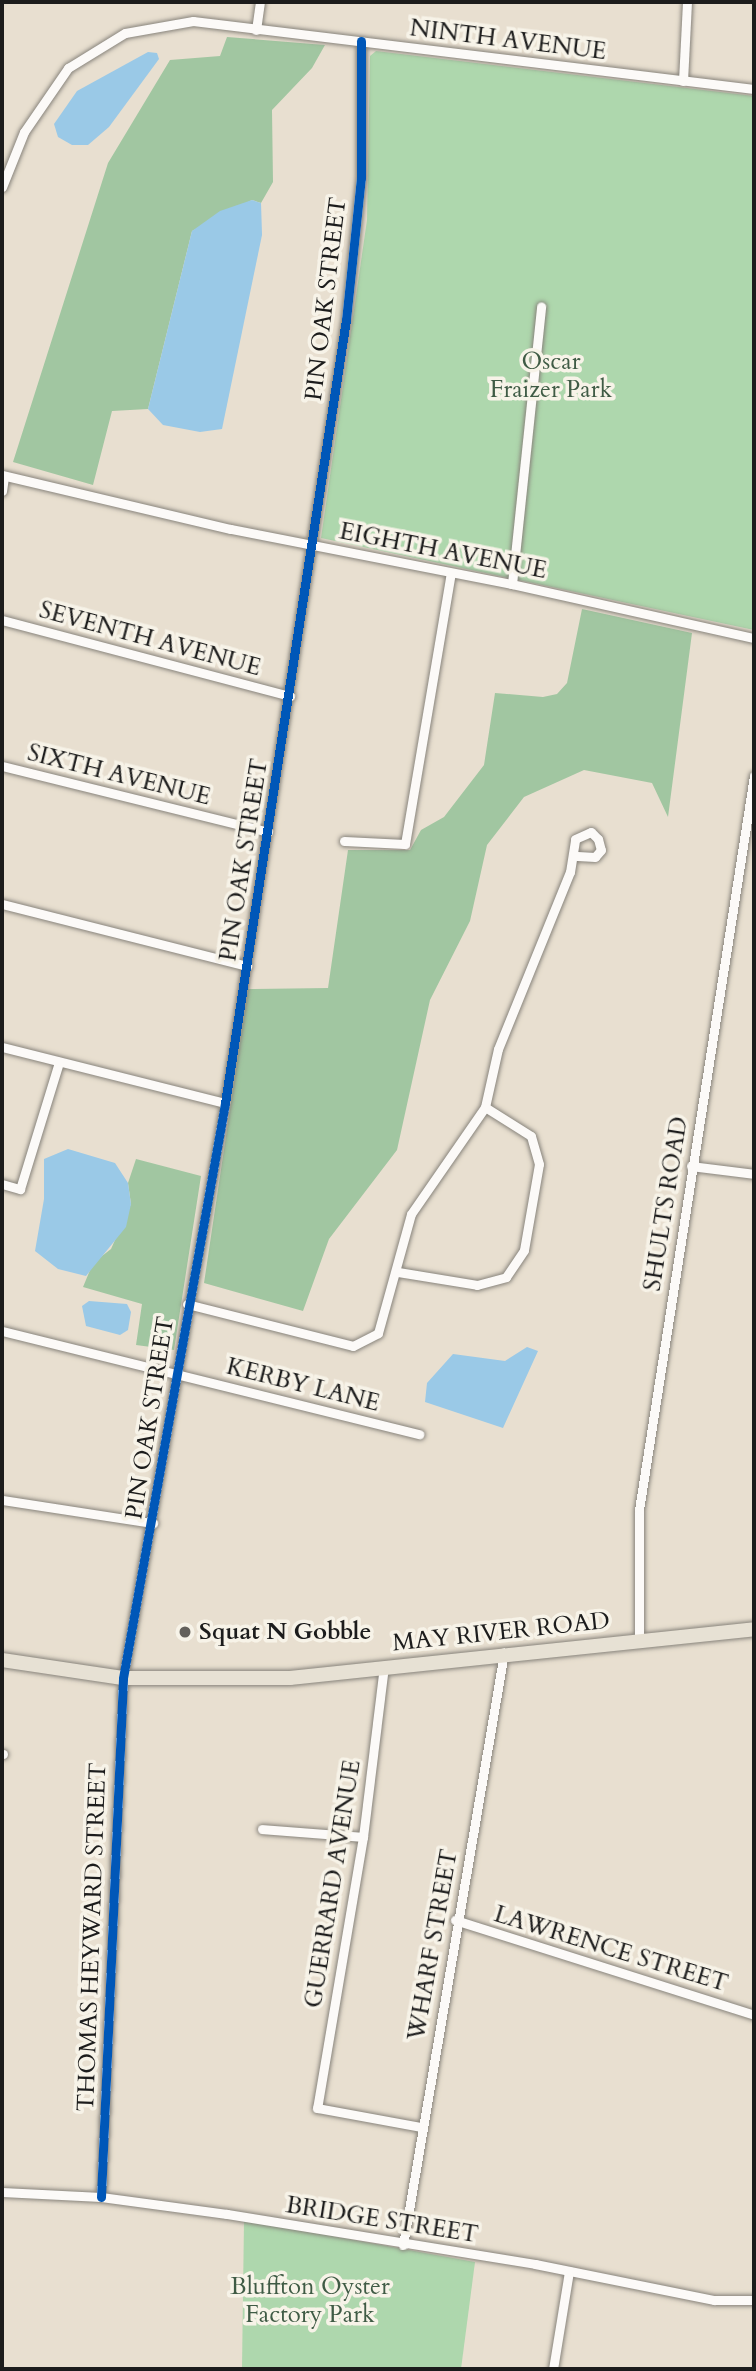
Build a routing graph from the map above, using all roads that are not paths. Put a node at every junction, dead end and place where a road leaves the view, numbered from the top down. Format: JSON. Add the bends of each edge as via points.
{"nodes":[{"id":1,"x":260,"y":2,"type":"edge"},
{"id":2,"x":687,"y":2,"type":"edge"},
{"id":3,"x":256,"y":30,"type":"junction"},
{"id":4,"x":361,"y":41,"type":"junction"},
{"id":5,"x":683,"y":81,"type":"junction"},
{"id":6,"x":754,"y":89,"type":"edge"},
{"id":7,"x":2,"y":187,"type":"edge"},
{"id":8,"x":541,"y":307,"type":"dead end"},
{"id":9,"x":3,"y":476,"type":"edge"},
{"id":10,"x":2,"y":491,"type":"edge"},
{"id":11,"x":310,"y":544,"type":"junction"},
{"id":12,"x":451,"y":573,"type":"junction"},
{"id":13,"x":512,"y":584,"type":"junction"},
{"id":14,"x":2,"y":620,"type":"edge"},
{"id":15,"x":754,"y":638,"type":"edge"},
{"id":16,"x":290,"y":696,"type":"junction"},
{"id":17,"x":2,"y":765,"type":"edge"},
{"id":18,"x":754,"y":776,"type":"edge"},
{"id":19,"x":268,"y":832,"type":"junction"},
{"id":20,"x":344,"y":841,"type":"dead end"},
{"id":21,"x":573,"y":856,"type":"dead end"},
{"id":22,"x":2,"y":904,"type":"edge"},
{"id":23,"x":247,"y":966,"type":"junction"},
{"id":24,"x":2,"y":1047,"type":"edge"},
{"id":25,"x":59,"y":1062,"type":"junction"},
{"id":26,"x":225,"y":1103,"type":"junction"},
{"id":27,"x":485,"y":1107,"type":"junction"},
{"id":28,"x":691,"y":1166,"type":"junction"},
{"id":29,"x":754,"y":1174,"type":"edge"},
{"id":30,"x":2,"y":1184,"type":"edge"},
{"id":31,"x":398,"y":1272,"type":"junction"},
{"id":32,"x":187,"y":1304,"type":"junction"},
{"id":33,"x":2,"y":1331,"type":"edge"},
{"id":34,"x":178,"y":1374,"type":"junction"},
{"id":35,"x":419,"y":1434,"type":"dead end"},
{"id":36,"x":2,"y":1500,"type":"edge"},
{"id":37,"x":153,"y":1523,"type":"junction"},
{"id":38,"x":754,"y":1629,"type":"edge"},
{"id":39,"x":639,"y":1641,"type":"junction"},
{"id":40,"x":505,"y":1653,"type":"junction"},
{"id":41,"x":2,"y":1660,"type":"edge"},
{"id":42,"x":384,"y":1666,"type":"junction"},
{"id":43,"x":123,"y":1678,"type":"junction"},
{"id":44,"x":262,"y":1829,"type":"dead end"},
{"id":45,"x":363,"y":1837,"type":"junction"},
{"id":46,"x":456,"y":1920,"type":"junction"},
{"id":47,"x":754,"y":2015,"type":"edge"},
{"id":48,"x":421,"y":2127,"type":"junction"},
{"id":49,"x":2,"y":2192,"type":"edge"},
{"id":50,"x":101,"y":2197,"type":"junction"},
{"id":51,"x":403,"y":2245,"type":"junction"},
{"id":52,"x":569,"y":2271,"type":"junction"},
{"id":53,"x":754,"y":2300,"type":"edge"},
{"id":54,"x":553,"y":2369,"type":"edge"}],
"edges":[{"from":1,"to":3,"type":"street"},
{"from":2,"to":5,"type":"street"},
{"from":3,"to":4,"type":"street","name":"NINTH AVENUE"},
{"from":3,"to":7,"type":"street","name":"NINTH AVENUE","via":[[192,21],[125,33],[68,68],[24,132]]},
{"from":4,"to":5,"type":"street","name":"NINTH AVENUE"},
{"from":4,"to":11,"type":"street","name":"PIN OAK STREET","via":[[356,229]]},
{"from":5,"to":6,"type":"street","name":"NINTH AVENUE"},
{"from":8,"to":13,"type":"street"},
{"from":9,"to":10,"type":"street"},
{"from":9,"to":11,"type":"street","name":"EIGHTH AVENUE"},
{"from":11,"to":12,"type":"street","name":"EIGHTH AVENUE"},
{"from":11,"to":16,"type":"street","name":"PIN OAK STREET"},
{"from":12,"to":13,"type":"street","name":"EIGHTH AVENUE"},
{"from":12,"to":20,"type":"street","via":[[405,844]]},
{"from":13,"to":15,"type":"street","name":"EIGHTH AVENUE"},
{"from":14,"to":16,"type":"street","name":"SEVENTH AVENUE"},
{"from":16,"to":19,"type":"street","name":"PIN OAK STREET"},
{"from":17,"to":19,"type":"street","name":"SIXTH AVENUE"},
{"from":18,"to":28,"type":"street","name":"SHULTS ROAD"},
{"from":19,"to":23,"type":"street","name":"PIN OAK STREET"},
{"from":21,"to":27,"type":"street","via":[[516,996]]},
{"from":22,"to":23,"type":"street"},
{"from":23,"to":26,"type":"street","name":"PIN OAK STREET"},
{"from":24,"to":25,"type":"street"},
{"from":25,"to":26,"type":"street"},
{"from":25,"to":30,"type":"street","via":[[20,1189]]},
{"from":26,"to":32,"type":"street","name":"PIN OAK STREET"},
{"from":27,"to":31,"type":"street","via":[[411,1214]]},
{"from":27,"to":31,"type":"street","via":[[531,1136],[539,1164],[524,1250],[506,1277],[477,1285]]},
{"from":28,"to":29,"type":"street"},
{"from":28,"to":39,"type":"street","name":"SHULTS ROAD","via":[[639,1510]]},
{"from":31,"to":32,"type":"street","via":[[378,1334],[353,1346],[310,1339]]},
{"from":32,"to":34,"type":"street","name":"PIN OAK STREET"},
{"from":33,"to":34,"type":"street","name":"KERBY LANE"},
{"from":34,"to":35,"type":"street","name":"KERBY LANE"},
{"from":34,"to":37,"type":"street","name":"PIN OAK STREET"},
{"from":36,"to":37,"type":"street"},
{"from":37,"to":43,"type":"street","name":"PIN OAK STREET"},
{"from":38,"to":39,"type":"main road","name":"MAY RIVER ROAD"},
{"from":39,"to":40,"type":"main road","name":"MAY RIVER ROAD"},
{"from":40,"to":42,"type":"main road","name":"MAY RIVER ROAD"},
{"from":40,"to":46,"type":"street","name":"WHARF STREET"},
{"from":41,"to":43,"type":"main road","name":"MAY RIVER ROAD"},
{"from":42,"to":43,"type":"main road","name":"MAY RIVER ROAD","via":[[290,1678]]},
{"from":42,"to":45,"type":"street","name":"GUERRARD AVENUE"},
{"from":43,"to":50,"type":"street","name":"THOMAS HEYWARD STREET"},
{"from":44,"to":45,"type":"street"},
{"from":45,"to":48,"type":"street","name":"GUERRARD AVENUE","via":[[317,2108]]},
{"from":46,"to":47,"type":"street","name":"LAWRENCE STREET"},
{"from":46,"to":48,"type":"street","name":"WHARF STREET"},
{"from":48,"to":51,"type":"street","name":"WHARF STREET"},
{"from":49,"to":50,"type":"street","name":"BRIDGE STREET"},
{"from":50,"to":51,"type":"street","name":"BRIDGE STREET"},
{"from":51,"to":52,"type":"street","name":"BRIDGE STREET"},
{"from":52,"to":53,"type":"street","name":"BRIDGE STREET","via":[[714,2300]]},
{"from":52,"to":54,"type":"street"}]}
